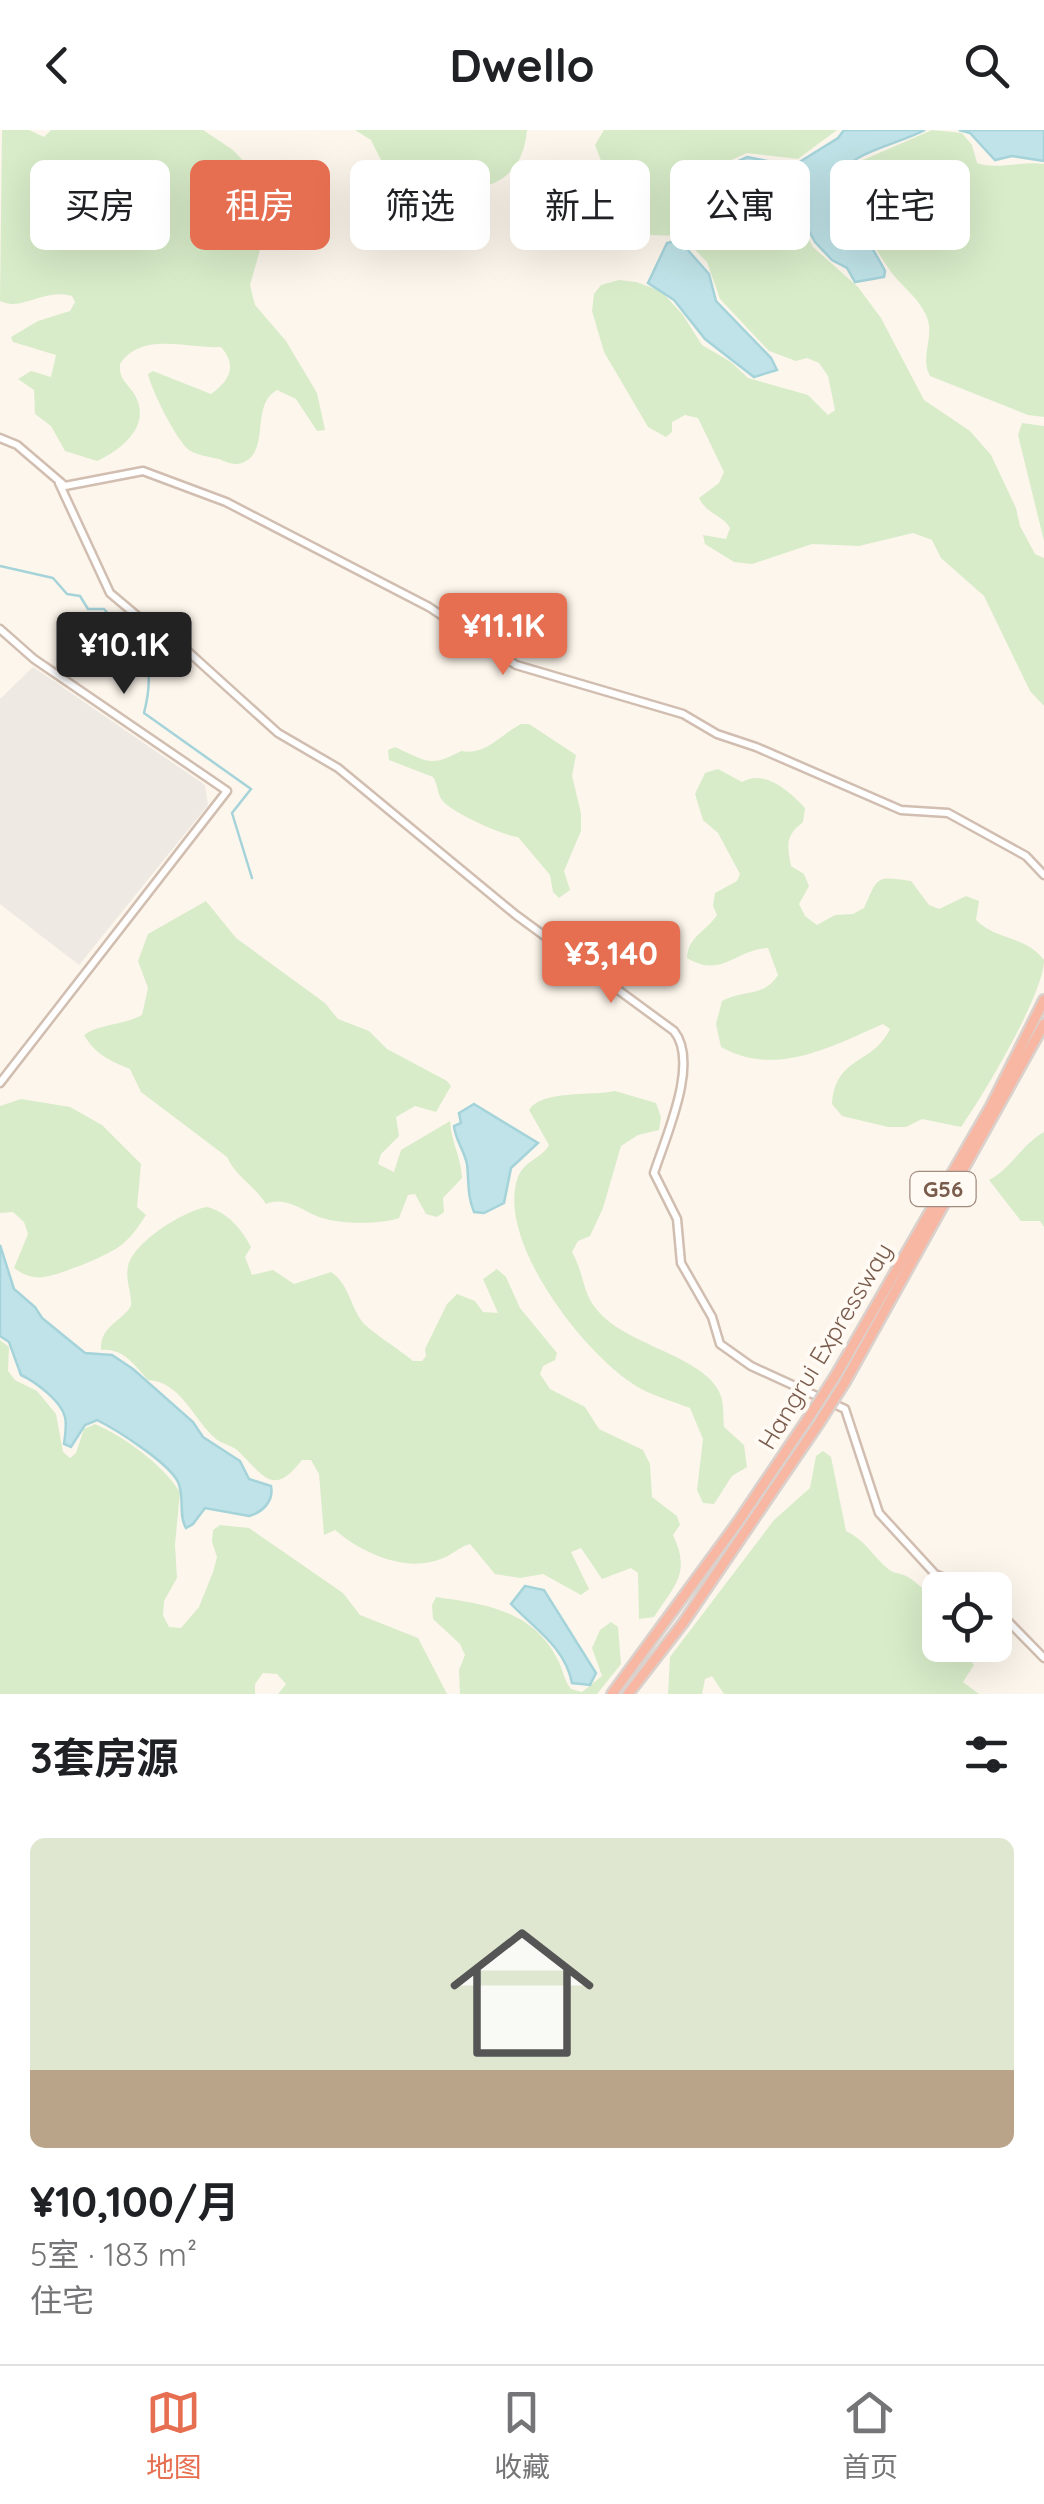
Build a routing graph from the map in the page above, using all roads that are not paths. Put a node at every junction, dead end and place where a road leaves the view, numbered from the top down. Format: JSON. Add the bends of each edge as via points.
{"nodes":[{"id":1,"x":0,"y":438,"type":"edge"},
{"id":2,"x":60,"y":483,"type":"junction"},
{"id":3,"x":0,"y":629,"type":"edge"},
{"id":4,"x":1044,"y":875,"type":"edge"},
{"id":5,"x":1044,"y":1000,"type":"edge"},
{"id":6,"x":1044,"y":1024,"type":"edge"},
{"id":7,"x":0,"y":1084,"type":"edge"},
{"id":8,"x":841,"y":1378,"type":"junction"},
{"id":9,"x":814,"y":1420,"type":"junction"},
{"id":10,"x":933,"y":1572,"type":"edge"},
{"id":11,"x":1012,"y":1625,"type":"edge"},
{"id":12,"x":1044,"y":1658,"type":"edge"},
{"id":13,"x":612,"y":1694,"type":"edge"},
{"id":14,"x":628,"y":1694,"type":"edge"}],
"edges":[{"from":1,"to":2,"type":"street"},
{"from":2,"to":4,"type":"street","via":[[143,471],[226,502],[430,607],[516,664],[683,714],[900,810],[948,813],[1026,856]]},
{"from":2,"to":10,"type":"street","via":[[110,593],[183,647],[278,733],[338,768],[516,914],[674,1031],[685,1054],[674,1120],[654,1174],[677,1218],[681,1263],[720,1344],[846,1409],[880,1514]]},
{"from":3,"to":7,"type":"street","via":[[228,791]]},
{"from":5,"to":8,"type":"highway","name":"Hangrui Expressway","number":"G56"},
{"from":6,"to":8,"type":"highway","name":"Hangrui Expressway","number":"G56"},
{"from":8,"to":9,"type":"highway","name":"Hangrui Expressway","number":"G56","bridge":true},
{"from":9,"to":13,"type":"highway","name":"Hangrui Expressway","number":"G56"},
{"from":9,"to":14,"type":"highway","name":"Hangrui Expressway","number":"G56","via":[[683,1623]]},
{"from":11,"to":12,"type":"street"}]}
